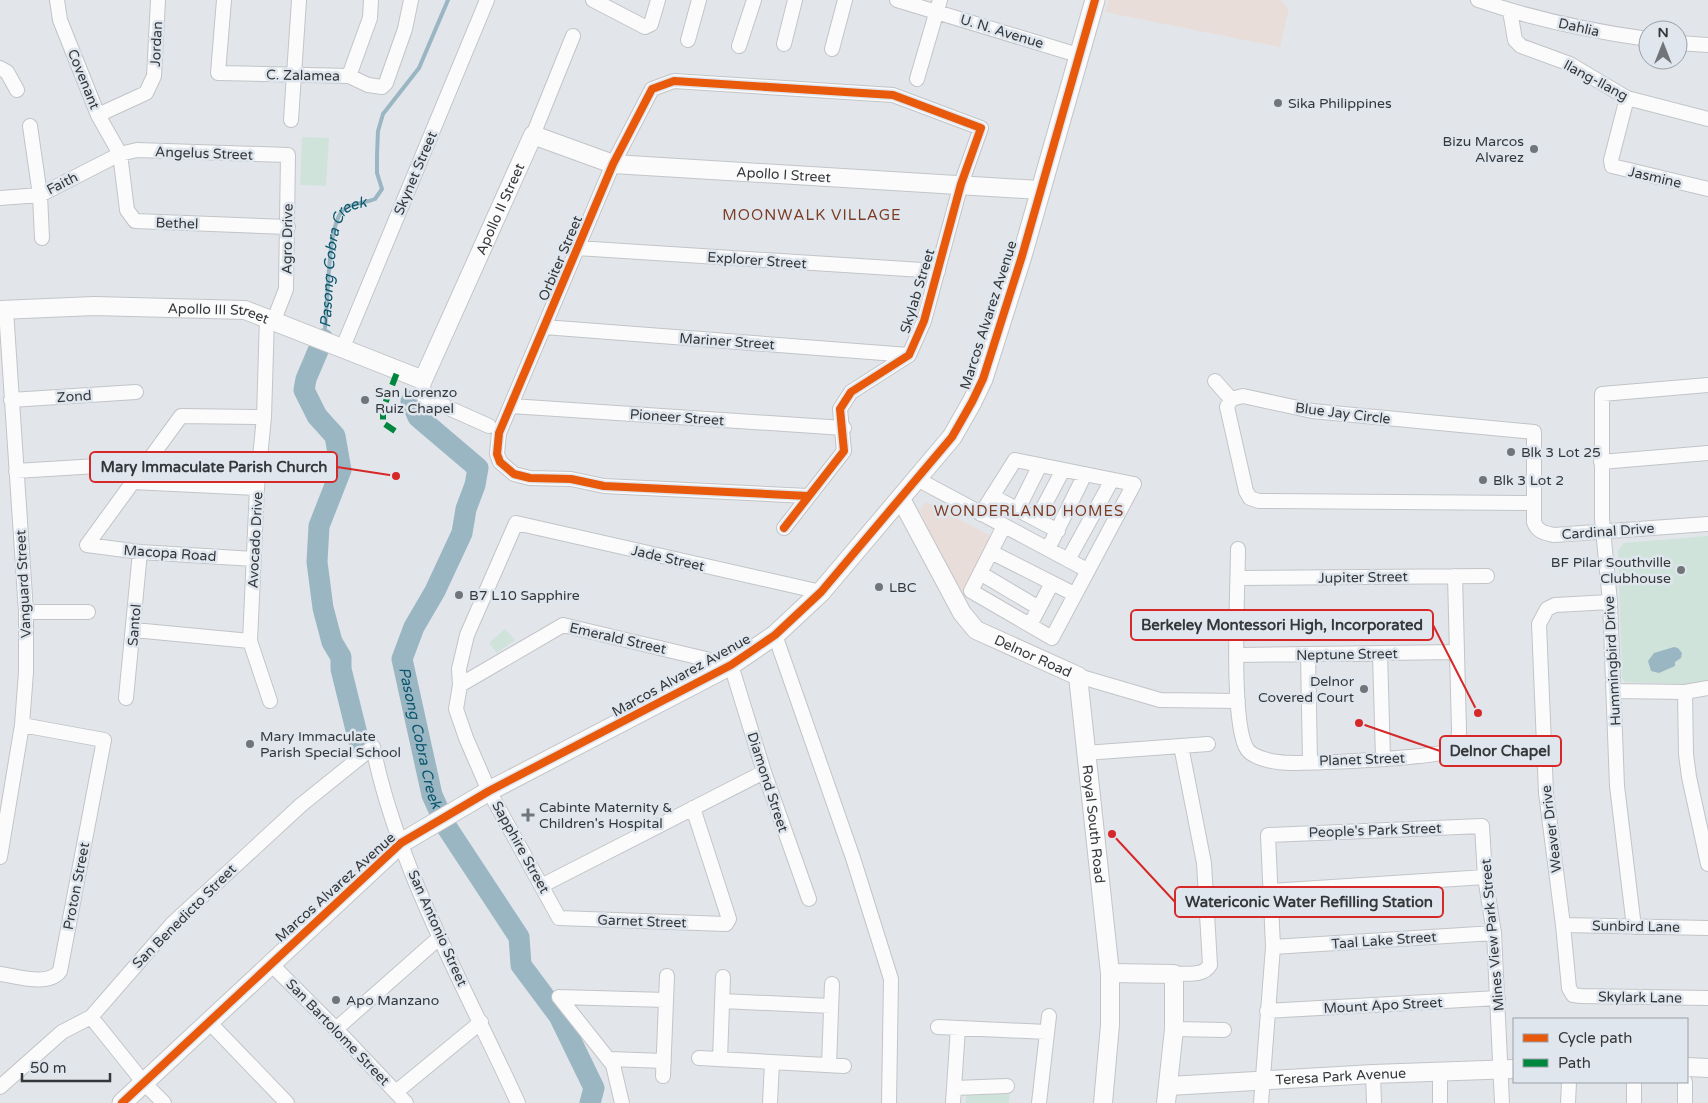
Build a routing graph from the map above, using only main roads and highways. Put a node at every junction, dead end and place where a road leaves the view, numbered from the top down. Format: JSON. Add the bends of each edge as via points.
{"nodes":[{"id":1,"x":1095,"y":0,"type":"edge"},
{"id":2,"x":122,"y":1103,"type":"edge"}],
"edges":[{"from":1,"to":2,"type":"main road","name":"Marcos Alvarez Avenue","via":[[1022,256],[972,402],[952,437],[821,592],[775,635],[731,665],[489,790],[401,843]]}]}
